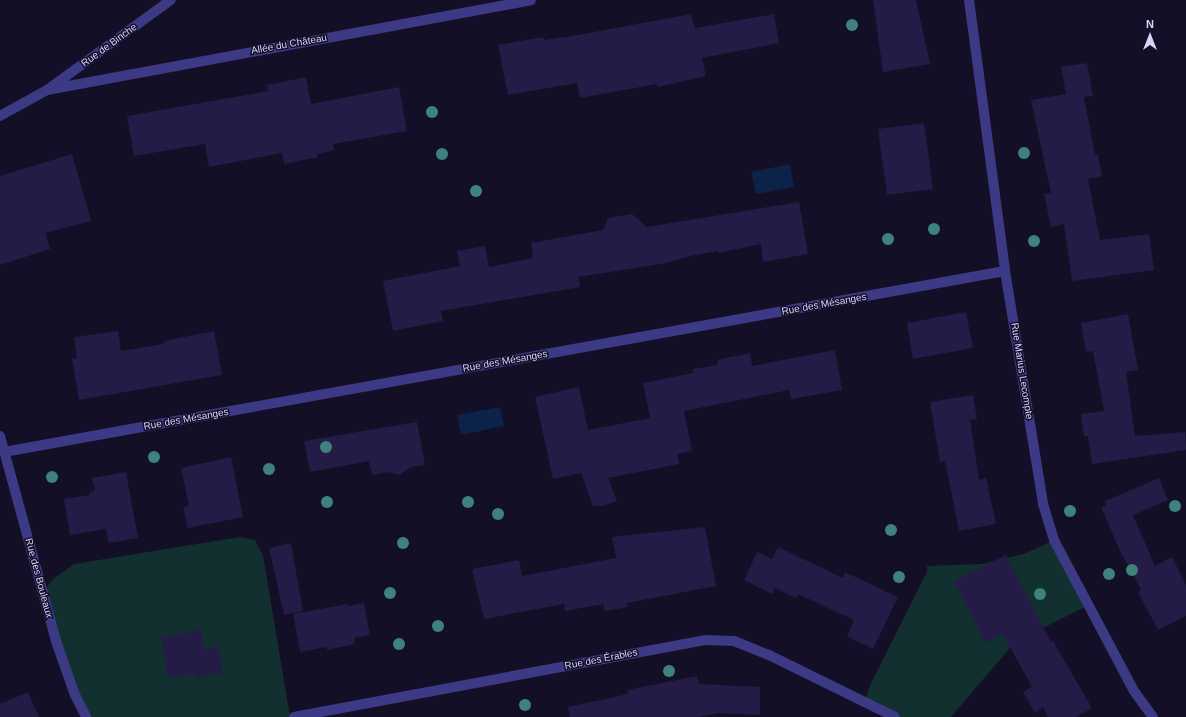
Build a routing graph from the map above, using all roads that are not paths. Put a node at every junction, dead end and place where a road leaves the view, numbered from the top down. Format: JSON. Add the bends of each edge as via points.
{"nodes":[{"id":1,"x":171,"y":0,"type":"edge"},
{"id":2,"x":531,"y":0,"type":"edge"},
{"id":3,"x":969,"y":0,"type":"edge"},
{"id":4,"x":47,"y":90,"type":"junction"},
{"id":5,"x":0,"y":116,"type":"edge"},
{"id":6,"x":1005,"y":271,"type":"junction"},
{"id":7,"x":0,"y":436,"type":"edge"},
{"id":8,"x":4,"y":452,"type":"junction"},
{"id":9,"x":86,"y":717,"type":"edge"},
{"id":10,"x":294,"y":717,"type":"edge"},
{"id":11,"x":895,"y":717,"type":"edge"},
{"id":12,"x":1153,"y":717,"type":"edge"}],
"edges":[{"from":1,"to":4,"type":"street","name":"Rue de Binche"},
{"from":2,"to":4,"type":"street","name":"Allée du Château"},
{"from":3,"to":6,"type":"street","name":"Rue Marius Lecompte"},
{"from":4,"to":5,"type":"street"},
{"from":6,"to":8,"type":"street","name":"Rue des Mésanges"},
{"from":6,"to":12,"type":"street","name":"Rue Marius Lecompte","via":[[1043,504],[1054,540],[1134,691]]},
{"from":7,"to":8,"type":"street","name":"Rue des Bouleaux"},
{"from":8,"to":9,"type":"street","name":"Rue des Bouleaux","via":[[57,644],[75,695]]},
{"from":10,"to":11,"type":"street","name":"Rue des Érables","via":[[705,640],[734,641]]}]}
